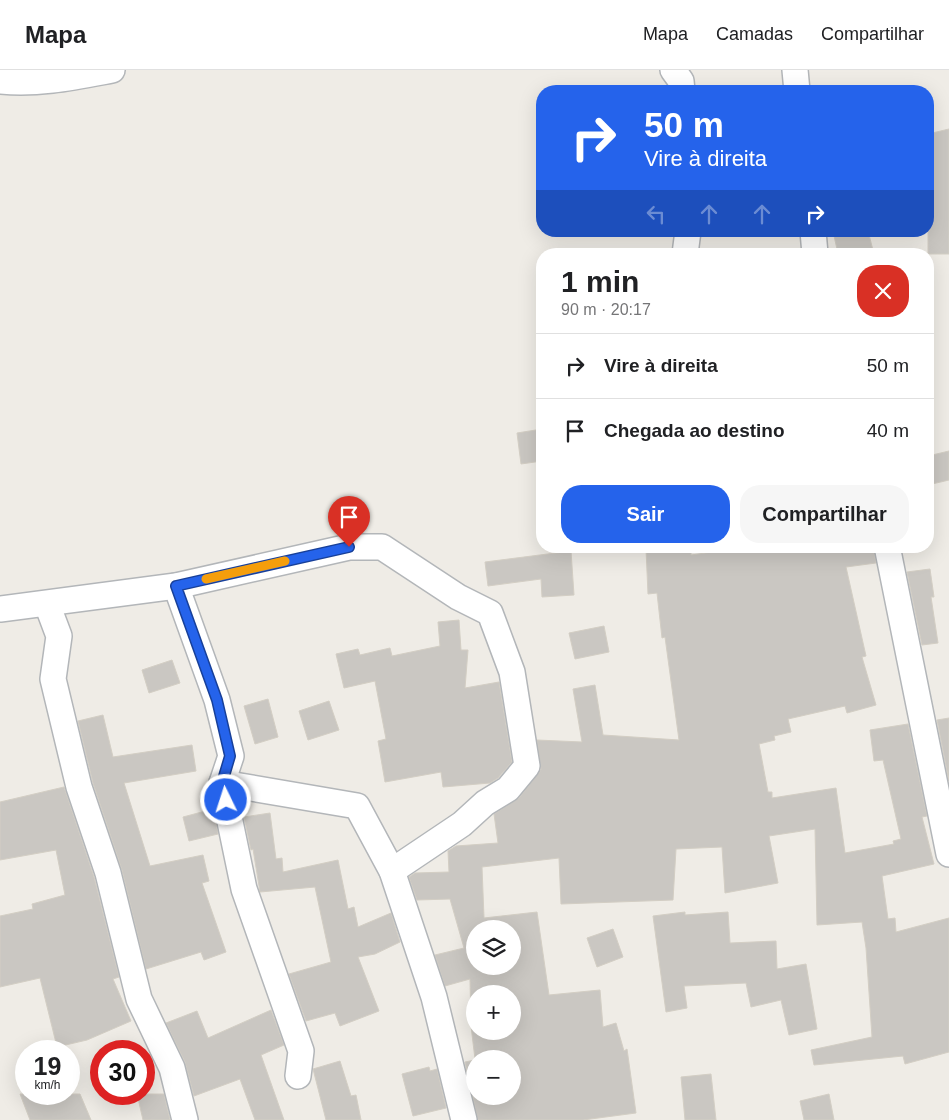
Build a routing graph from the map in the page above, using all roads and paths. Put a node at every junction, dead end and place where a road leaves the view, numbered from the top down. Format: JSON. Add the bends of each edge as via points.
{"nodes":[{"id":1,"x":112,"y":70,"type":"edge"},
{"id":2,"x":796,"y":70,"type":"edge"},
{"id":3,"x":0,"y":81,"type":"edge"},
{"id":4,"x":797,"y":85,"type":"edge"},
{"id":5,"x":888,"y":553,"type":"edge"},
{"id":6,"x":176,"y":586,"type":"junction"},
{"id":7,"x":47,"y":604,"type":"junction"},
{"id":8,"x":0,"y":610,"type":"edge"},
{"id":9,"x":222,"y":783,"type":"junction"},
{"id":10,"x":949,"y":854,"type":"edge"},
{"id":11,"x":392,"y":871,"type":"junction"},
{"id":12,"x":298,"y":1076,"type":"dead end"},
{"id":13,"x":184,"y":1120,"type":"edge"},
{"id":14,"x":464,"y":1120,"type":"edge"}],
"edges":[{"from":1,"to":3,"type":"street","via":[[58,80]]},
{"from":2,"to":4,"type":"street"},
{"from":5,"to":10,"type":"street"},
{"from":6,"to":7,"type":"street"},
{"from":6,"to":9,"type":"street","via":[[217,700],[230,756]]},
{"from":6,"to":11,"type":"street","via":[[349,547],[382,547],[458,597],[490,613],[512,672],[527,766],[508,789]]},
{"from":7,"to":8,"type":"street"},
{"from":7,"to":13,"type":"street","via":[[60,636],[53,679],[79,788],[108,873],[139,999],[172,1068]]},
{"from":9,"to":11,"type":"street","via":[[357,806]]},
{"from":9,"to":12,"type":"street","via":[[244,889],[301,1051]]},
{"from":11,"to":14,"type":"street","via":[[434,997]]}]}
